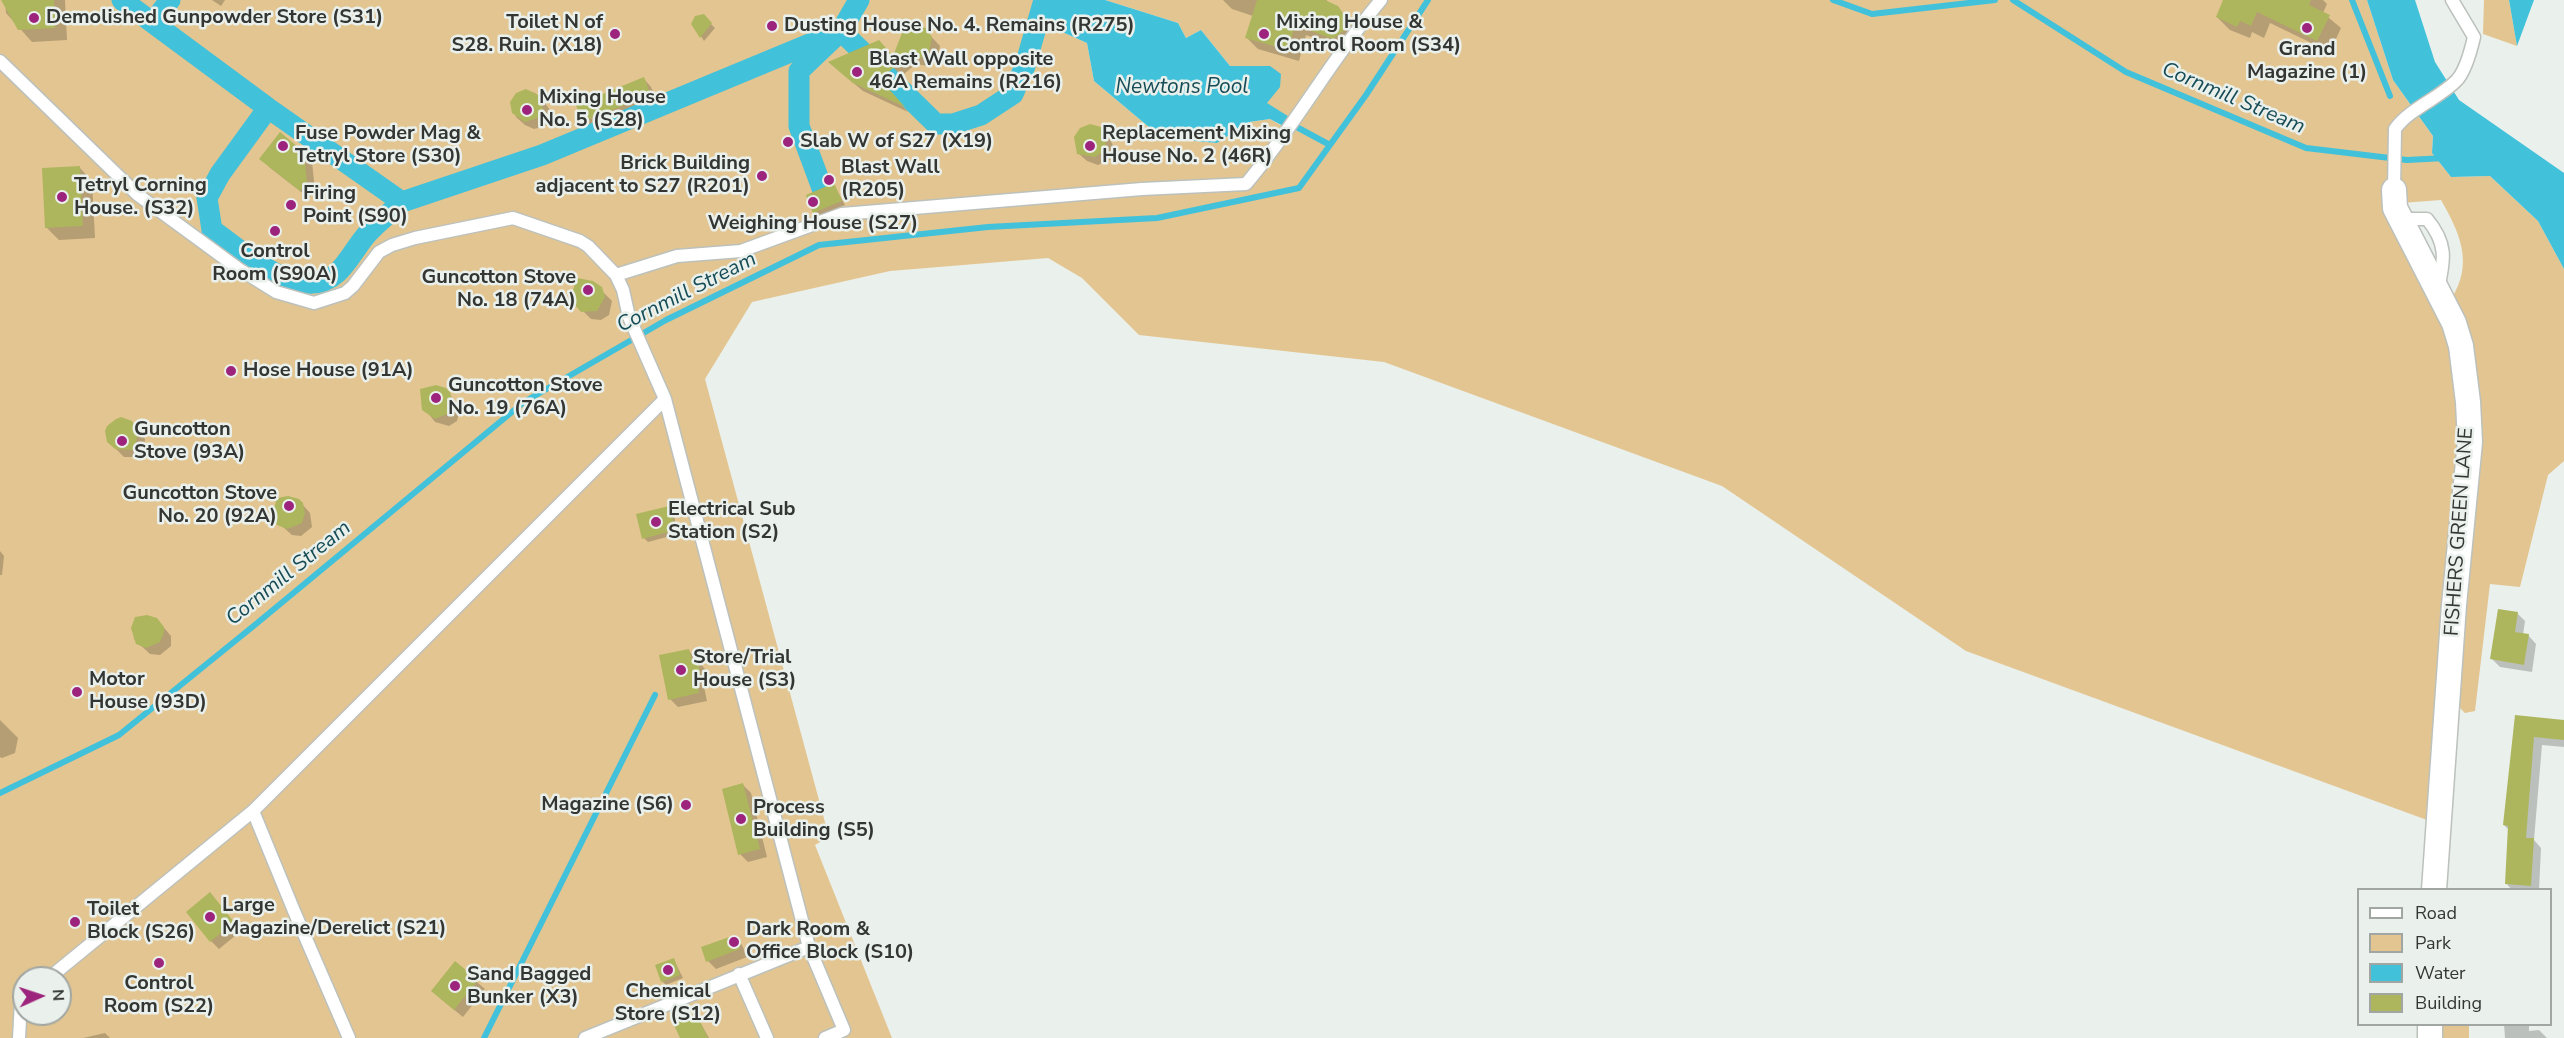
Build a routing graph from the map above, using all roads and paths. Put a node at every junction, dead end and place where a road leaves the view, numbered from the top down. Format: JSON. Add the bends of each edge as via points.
{"nodes":[{"id":1,"x":1381,"y":0,"type":"edge"},
{"id":2,"x":2452,"y":0,"type":"edge"},
{"id":3,"x":0,"y":61,"type":"edge"},
{"id":4,"x":2394,"y":190,"type":"joint"},
{"id":5,"x":615,"y":274,"type":"junction"},
{"id":6,"x":665,"y":399,"type":"junction"},
{"id":7,"x":253,"y":811,"type":"junction"},
{"id":8,"x":2434,"y":888,"type":"edge"},
{"id":9,"x":809,"y":947,"type":"junction"},
{"id":10,"x":64,"y":966,"type":"edge"},
{"id":11,"x":739,"y":974,"type":"junction"},
{"id":12,"x":349,"y":1038,"type":"edge"},
{"id":13,"x":585,"y":1038,"type":"edge"},
{"id":14,"x":767,"y":1038,"type":"edge"},
{"id":15,"x":825,"y":1038,"type":"edge"}],
"edges":[{"from":1,"to":5,"type":"lane","via":[[1352,34],[1275,149],[1246,184],[842,214],[741,251],[677,256]]},
{"from":2,"to":4,"type":"lane","via":[[2474,37],[2457,80],[2395,129]]},
{"from":3,"to":5,"type":"lane","via":[[138,195],[276,292],[314,303],[345,293],[379,252],[392,245],[513,218],[588,246]]},
{"from":4,"to":8,"type":"street","name":"FISHERS GREEN LANE","via":[[2395,208],[2438,288],[2461,346],[2468,402],[2470,442]]},
{"from":5,"to":6,"type":"lane"},
{"from":6,"to":7,"type":"lane"},
{"from":6,"to":9,"type":"lane"},
{"from":7,"to":10,"type":"lane"},
{"from":7,"to":12,"type":"lane"},
{"from":9,"to":11,"type":"lane"},
{"from":9,"to":15,"type":"lane","via":[[844,1030]]},
{"from":11,"to":13,"type":"lane"},
{"from":11,"to":14,"type":"lane"}]}
